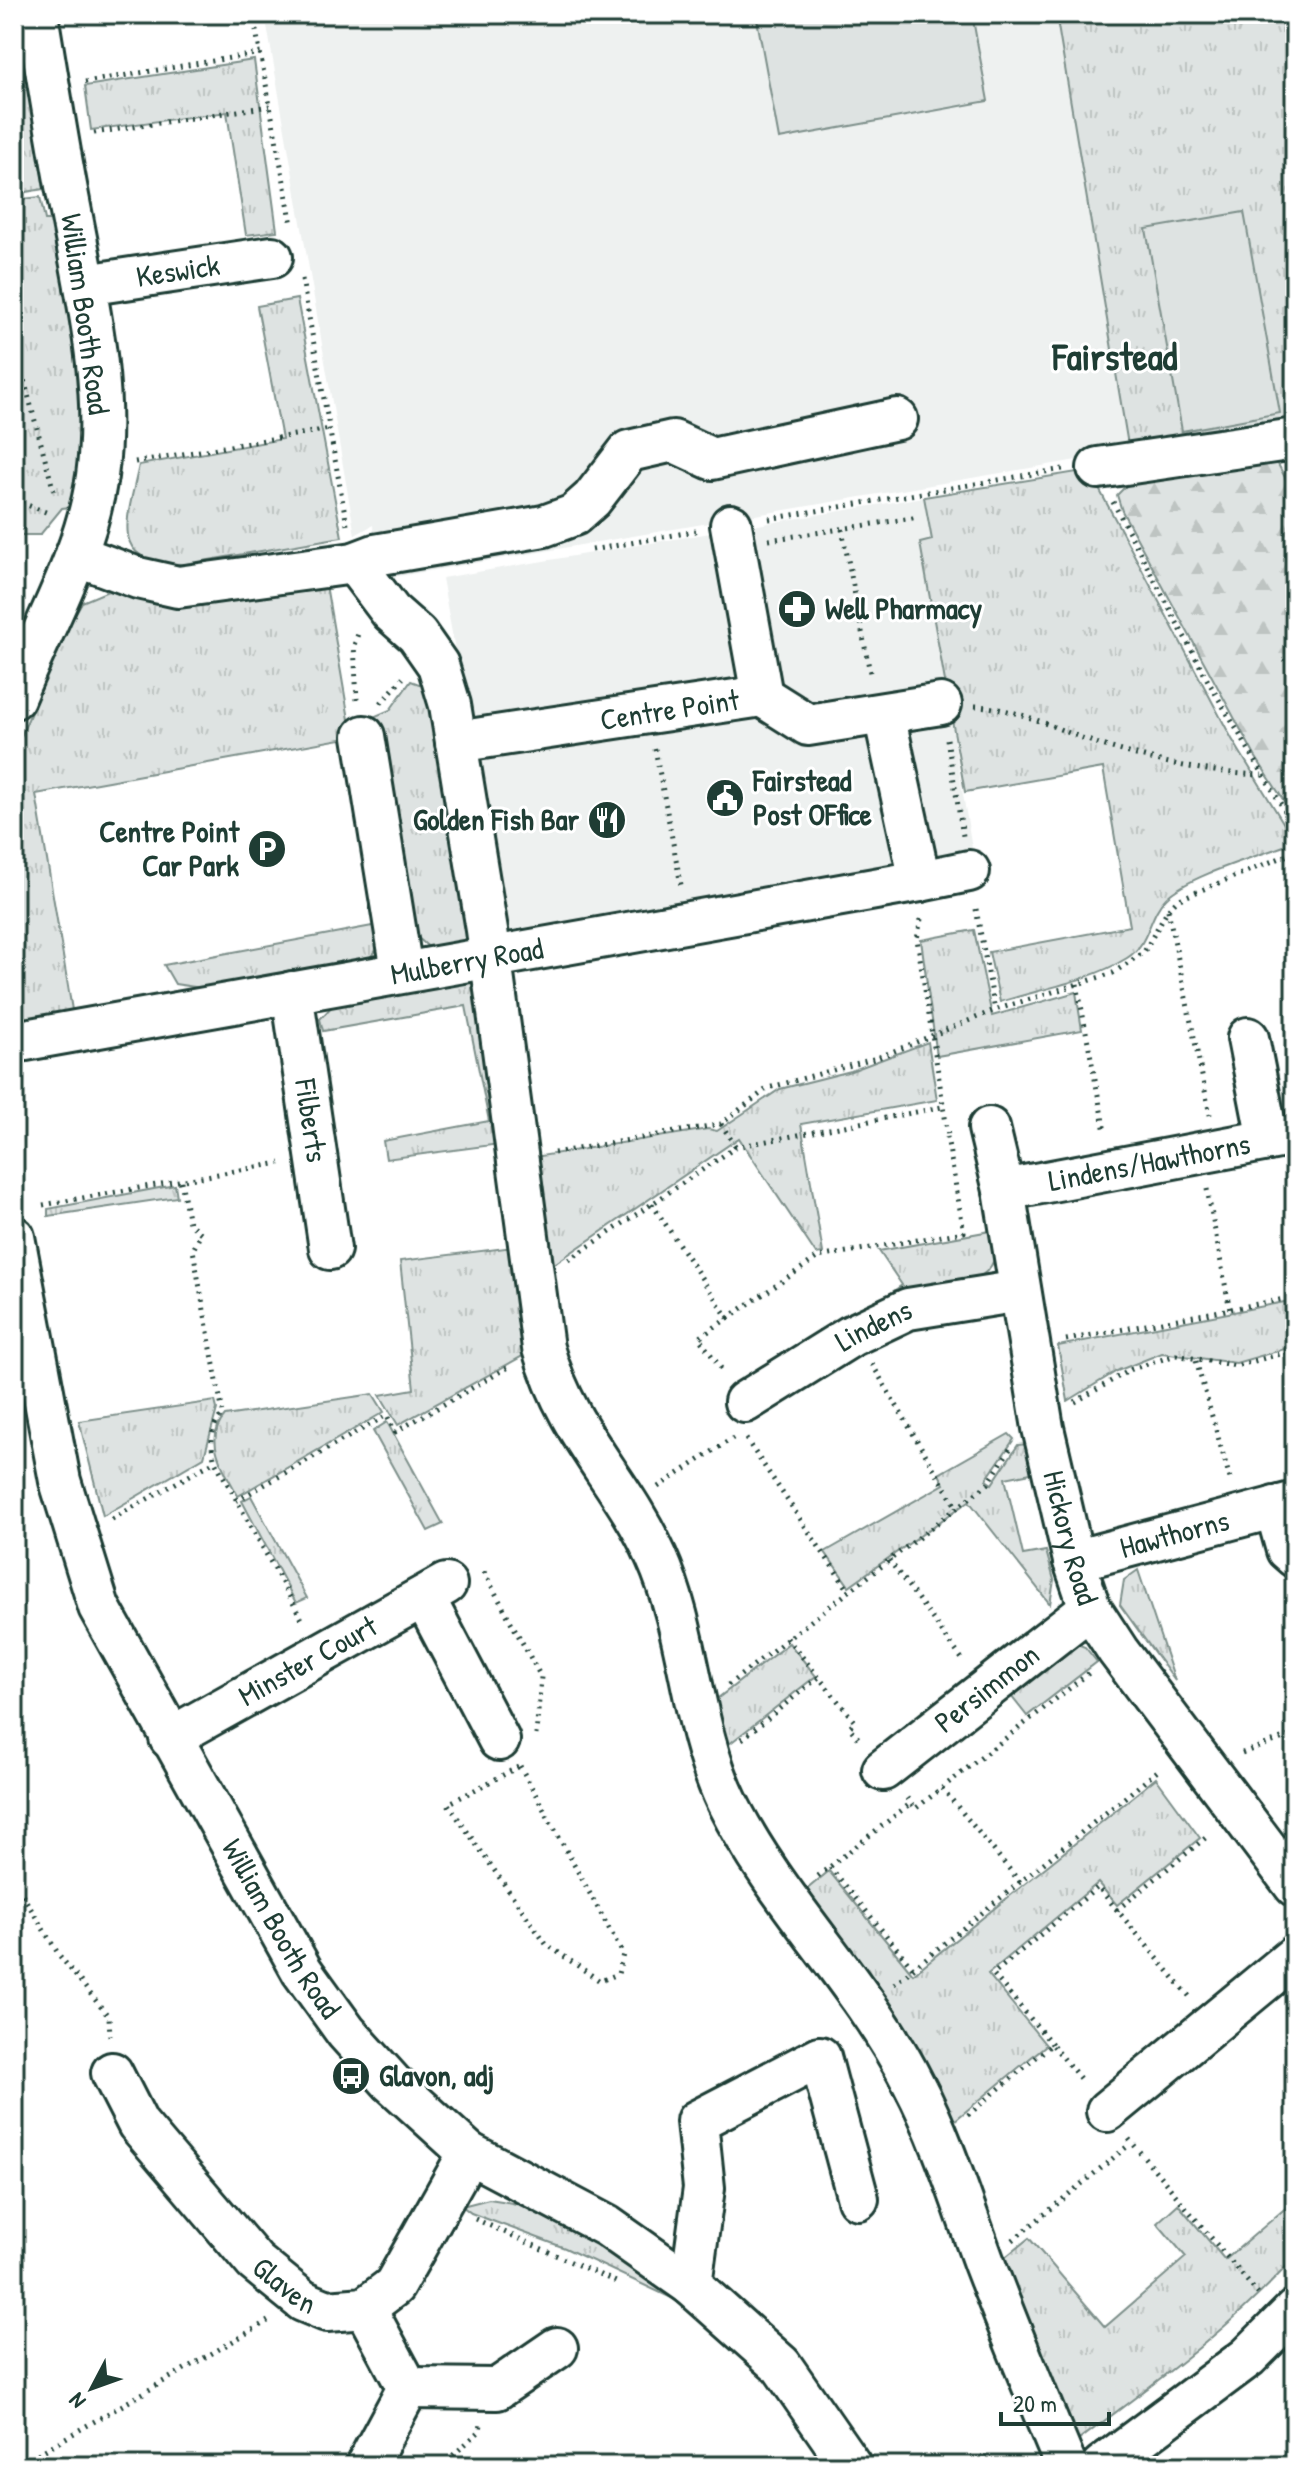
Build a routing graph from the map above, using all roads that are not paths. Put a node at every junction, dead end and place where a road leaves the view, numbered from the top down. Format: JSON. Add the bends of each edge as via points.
{"nodes":[{"id":1,"x":37,"y":14,"type":"edge"},
{"id":2,"x":272,"y":257,"type":"dead end"},
{"id":3,"x":85,"y":285,"type":"junction"},
{"id":4,"x":897,"y":419,"type":"dead end"},
{"id":5,"x":1295,"y":439,"type":"edge"},
{"id":6,"x":1098,"y":468,"type":"road end"},
{"id":7,"x":733,"y":536,"type":"road end"},
{"id":8,"x":76,"y":555,"type":"junction"},
{"id":9,"x":364,"y":576,"type":"junction"},
{"id":10,"x":762,"y":696,"type":"junction"},
{"id":11,"x":14,"y":698,"type":"edge"},
{"id":12,"x":941,"y":704,"type":"road end"},
{"id":13,"x":881,"y":714,"type":"junction"},
{"id":14,"x":361,"y":725,"type":"road end"},
{"id":15,"x":456,"y":742,"type":"junction"},
{"id":16,"x":969,"y":871,"type":"road end"},
{"id":17,"x":926,"y":880,"type":"junction"},
{"id":18,"x":488,"y":956,"type":"junction"},
{"id":19,"x":402,"y":971,"type":"junction"},
{"id":20,"x":292,"y":992,"type":"junction"},
{"id":21,"x":1248,"y":1038,"type":"dead end"},
{"id":22,"x":14,"y":1042,"type":"edge"},
{"id":23,"x":989,"y":1128,"type":"road end"},
{"id":24,"x":1281,"y":1138,"type":"edge"},
{"id":25,"x":1004,"y":1190,"type":"junction"},
{"id":26,"x":14,"y":1237,"type":"edge"},
{"id":27,"x":330,"y":1249,"type":"dead end"},
{"id":28,"x":1020,"y":1291,"type":"junction"},
{"id":29,"x":745,"y":1402,"type":"road end"},
{"id":30,"x":1270,"y":1509,"type":"edge"},
{"id":31,"x":1295,"y":1557,"type":"edge"},
{"id":32,"x":1074,"y":1561,"type":"junction"},
{"id":33,"x":1090,"y":1608,"type":"junction"},
{"id":34,"x":170,"y":1738,"type":"junction"},
{"id":35,"x":520,"y":1752,"type":"road end"},
{"id":36,"x":883,"y":1770,"type":"dead end"},
{"id":37,"x":1295,"y":1886,"type":"edge"},
{"id":38,"x":1295,"y":1956,"type":"edge"},
{"id":39,"x":112,"y":2073,"type":"road end"},
{"id":40,"x":1107,"y":2111,"type":"road end"},
{"id":41,"x":469,"y":2153,"type":"junction"},
{"id":42,"x":858,"y":2199,"type":"dead end"},
{"id":43,"x":691,"y":2285,"type":"junction"},
{"id":44,"x":1279,"y":2304,"type":"edge"},
{"id":45,"x":365,"y":2308,"type":"junction"},
{"id":46,"x":557,"y":2348,"type":"dead end"},
{"id":47,"x":408,"y":2388,"type":"junction"},
{"id":48,"x":366,"y":2466,"type":"edge"},
{"id":49,"x":851,"y":2466,"type":"edge"},
{"id":50,"x":1066,"y":2466,"type":"edge"},
{"id":51,"x":1102,"y":2466,"type":"edge"}],
"edges":[{"from":1,"to":3,"type":"street","name":"William Booth Road"},
{"from":2,"to":3,"type":"street","name":"Keswick"},
{"from":3,"to":8,"type":"street","name":"William Booth Road","via":[[101,424],[97,477]]},
{"from":4,"to":9,"type":"street","via":[[712,459],[673,441],[629,451],[574,515],[544,526],[375,555]]},
{"from":5,"to":6,"type":"street"},
{"from":7,"to":10,"type":"street","name":"Centre Point"},
{"from":8,"to":9,"type":"street","via":[[178,587]]},
{"from":8,"to":11,"type":"street","name":"William Booth Road"},
{"from":9,"to":15,"type":"street","via":[[438,665]]},
{"from":10,"to":13,"type":"street","via":[[808,725]]},
{"from":10,"to":15,"type":"street","name":"Centre Point"},
{"from":12,"to":13,"type":"street"},
{"from":13,"to":17,"type":"street"},
{"from":14,"to":19,"type":"street"},
{"from":15,"to":18,"type":"street"},
{"from":16,"to":17,"type":"street","name":"Mulberry Road"},
{"from":17,"to":18,"type":"street","name":"Mulberry Road"},
{"from":18,"to":19,"type":"street","name":"Mulberry Road"},
{"from":18,"to":50,"type":"street","via":[[543,1348],[567,1413],[656,1554],[726,1799],[754,1850],[867,2006],[914,2083]]},
{"from":19,"to":20,"type":"street","name":"Mulberry Road"},
{"from":20,"to":22,"type":"street","name":"Mulberry Road"},
{"from":20,"to":27,"type":"street","name":"Filberts"},
{"from":21,"to":24,"type":"street"},
{"from":23,"to":25,"type":"street","name":"Hickory Road"},
{"from":24,"to":25,"type":"street","name":"Lindens/Hawthorns"},
{"from":25,"to":28,"type":"street","name":"Hickory Road"},
{"from":26,"to":34,"type":"street","name":"William Booth Road","via":[[60,1481],[76,1538],[99,1607]]},
{"from":28,"to":29,"type":"street","name":"Lindens","via":[[908,1309],[855,1334]]},
{"from":28,"to":32,"type":"street","name":"Hickory Road","via":[[1043,1428]]},
{"from":30,"to":31,"type":"street"},
{"from":30,"to":32,"type":"street","name":"Hawthorns"},
{"from":32,"to":33,"type":"street","name":"Hickory Road"},
{"from":33,"to":36,"type":"street","name":"Persimmon"},
{"from":33,"to":37,"type":"street","name":"Hickory Road"},
{"from":34,"to":35,"type":"street","name":"Minster Court","via":[[435,1590]]},
{"from":34,"to":41,"type":"street","name":"William Booth Road","via":[[302,1971],[383,2073]]},
{"from":38,"to":40,"type":"street"},
{"from":39,"to":45,"type":"street","name":"Glaven","via":[[138,2124],[255,2262],[303,2301],[327,2311]]},
{"from":41,"to":43,"type":"street","name":"William Booth Road","via":[[607,2226]]},
{"from":41,"to":45,"type":"street","name":"Glaven","via":[[394,2286]]},
{"from":42,"to":43,"type":"street","via":[[820,2057],[697,2121],[704,2188]]},
{"from":43,"to":49,"type":"street","name":"William Booth Road","via":[[781,2365]]},
{"from":44,"to":51,"type":"street","via":[[1248,2357]]},
{"from":45,"to":47,"type":"street"},
{"from":46,"to":47,"type":"street","via":[[497,2389]]},
{"from":47,"to":48,"type":"street"}]}
